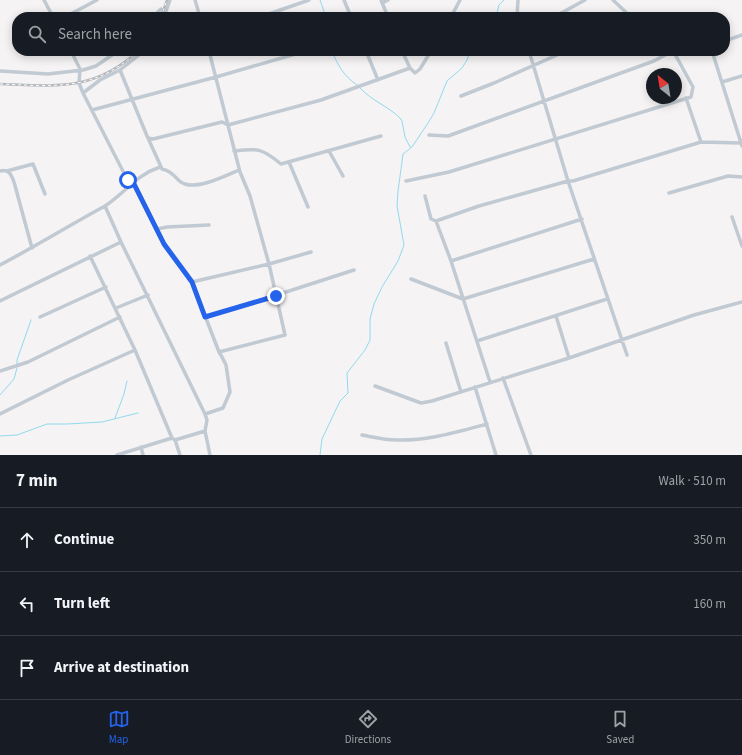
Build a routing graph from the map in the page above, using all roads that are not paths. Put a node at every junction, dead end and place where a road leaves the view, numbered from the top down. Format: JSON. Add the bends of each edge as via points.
{"nodes":[{"id":1,"x":44,"y":0,"type":"edge"},
{"id":2,"x":97,"y":0,"type":"edge"},
{"id":3,"x":170,"y":0,"type":"edge"},
{"id":4,"x":195,"y":0,"type":"edge"},
{"id":5,"x":309,"y":0,"type":"edge"},
{"id":6,"x":344,"y":0,"type":"edge"},
{"id":7,"x":388,"y":0,"type":"edge"},
{"id":8,"x":460,"y":0,"type":"edge"},
{"id":9,"x":518,"y":0,"type":"edge"},
{"id":10,"x":585,"y":0,"type":"edge"},
{"id":11,"x":613,"y":0,"type":"edge"},
{"id":12,"x":381,"y":2,"type":"edge"},
{"id":13,"x":161,"y":9,"type":"dead end"},
{"id":14,"x":50,"y":12,"type":"edge"},
{"id":15,"x":74,"y":12,"type":"edge"},
{"id":16,"x":158,"y":12,"type":"edge"},
{"id":17,"x":166,"y":12,"type":"edge"},
{"id":18,"x":199,"y":12,"type":"edge"},
{"id":19,"x":274,"y":12,"type":"edge"},
{"id":20,"x":349,"y":12,"type":"edge"},
{"id":21,"x":386,"y":12,"type":"edge"},
{"id":22,"x":454,"y":12,"type":"edge"},
{"id":23,"x":517,"y":12,"type":"edge"},
{"id":24,"x":566,"y":12,"type":"edge"},
{"id":25,"x":626,"y":12,"type":"edge"},
{"id":26,"x":742,"y":35,"type":"edge"},
{"id":27,"x":730,"y":39,"type":"edge"},
{"id":28,"x":74,"y":56,"type":"edge"},
{"id":29,"x":111,"y":56,"type":"edge"},
{"id":30,"x":138,"y":56,"type":"edge"},
{"id":31,"x":210,"y":56,"type":"edge"},
{"id":32,"x":289,"y":56,"type":"edge"},
{"id":33,"x":368,"y":56,"type":"edge"},
{"id":34,"x":404,"y":56,"type":"edge"},
{"id":35,"x":429,"y":56,"type":"edge"},
{"id":36,"x":531,"y":56,"type":"edge"},
{"id":37,"x":555,"y":56,"type":"edge"},
{"id":38,"x":663,"y":56,"type":"edge"},
{"id":39,"x":676,"y":56,"type":"edge"},
{"id":40,"x":714,"y":56,"type":"edge"},
{"id":41,"x":534,"y":66,"type":"junction"},
{"id":42,"x":410,"y":68,"type":"junction"},
{"id":43,"x":80,"y":69,"type":"junction"},
{"id":44,"x":0,"y":70,"type":"edge"},
{"id":45,"x":120,"y":70,"type":"junction"},
{"id":46,"x":742,"y":76,"type":"edge"},
{"id":47,"x":216,"y":77,"type":"junction"},
{"id":48,"x":378,"y":80,"type":"junction"},
{"id":49,"x":722,"y":82,"type":"junction"},
{"id":50,"x":83,"y":92,"type":"junction"},
{"id":51,"x":461,"y":96,"type":"dead end"},
{"id":52,"x":686,"y":98,"type":"junction"},
{"id":53,"x":132,"y":99,"type":"junction"},
{"id":54,"x":544,"y":100,"type":"junction"},
{"id":55,"x":92,"y":110,"type":"junction"},
{"id":56,"x":228,"y":124,"type":"junction"},
{"id":57,"x":429,"y":135,"type":"dead end"},
{"id":58,"x":381,"y":136,"type":"dead end"},
{"id":59,"x":148,"y":138,"type":"junction"},
{"id":60,"x":556,"y":140,"type":"junction"},
{"id":61,"x":701,"y":142,"type":"junction"},
{"id":62,"x":742,"y":144,"type":"edge"},
{"id":63,"x":234,"y":151,"type":"junction"},
{"id":64,"x":329,"y":151,"type":"junction"},
{"id":65,"x":289,"y":162,"type":"junction"},
{"id":66,"x":160,"y":167,"type":"junction"},
{"id":67,"x":0,"y":170,"type":"edge"},
{"id":68,"x":7,"y":170,"type":"junction"},
{"id":69,"x":239,"y":170,"type":"junction"},
{"id":70,"x":343,"y":176,"type":"dead end"},
{"id":71,"x":742,"y":177,"type":"edge"},
{"id":72,"x":406,"y":181,"type":"dead end"},
{"id":73,"x":568,"y":181,"type":"junction"},
{"id":74,"x":133,"y":182,"type":"junction"},
{"id":75,"x":44,"y":194,"type":"dead end"},
{"id":76,"x":669,"y":194,"type":"dead end"},
{"id":77,"x":425,"y":196,"type":"dead end"},
{"id":78,"x":105,"y":206,"type":"junction"},
{"id":79,"x":308,"y":207,"type":"dead end"},
{"id":80,"x":732,"y":217,"type":"dead end"},
{"id":81,"x":582,"y":219,"type":"junction"},
{"id":82,"x":436,"y":221,"type":"junction"},
{"id":83,"x":209,"y":225,"type":"dead end"},
{"id":84,"x":157,"y":229,"type":"junction"},
{"id":85,"x":121,"y":242,"type":"junction"},
{"id":86,"x":742,"y":246,"type":"edge"},
{"id":87,"x":32,"y":248,"type":"junction"},
{"id":88,"x":311,"y":252,"type":"dead end"},
{"id":89,"x":90,"y":256,"type":"junction"},
{"id":90,"x":594,"y":259,"type":"junction"},
{"id":91,"x":452,"y":261,"type":"junction"},
{"id":92,"x":269,"y":264,"type":"junction"},
{"id":93,"x":0,"y":265,"type":"edge"},
{"id":94,"x":354,"y":270,"type":"dead end"},
{"id":95,"x":411,"y":279,"type":"dead end"},
{"id":96,"x":192,"y":282,"type":"junction"},
{"id":97,"x":106,"y":287,"type":"junction"},
{"id":98,"x":148,"y":295,"type":"junction"},
{"id":99,"x":276,"y":296,"type":"junction"},
{"id":100,"x":607,"y":299,"type":"junction"},
{"id":101,"x":463,"y":300,"type":"junction"},
{"id":102,"x":0,"y":301,"type":"edge"},
{"id":103,"x":742,"y":302,"type":"edge"},
{"id":104,"x":116,"y":308,"type":"junction"},
{"id":105,"x":556,"y":316,"type":"junction"},
{"id":106,"x":120,"y":317,"type":"junction"},
{"id":107,"x":205,"y":317,"type":"junction"},
{"id":108,"x":40,"y":318,"type":"dead end"},
{"id":109,"x":477,"y":341,"type":"junction"},
{"id":110,"x":622,"y":341,"type":"junction"},
{"id":111,"x":446,"y":343,"type":"dead end"},
{"id":112,"x":135,"y":350,"type":"junction"},
{"id":113,"x":219,"y":352,"type":"junction"},
{"id":114,"x":627,"y":355,"type":"dead end"},
{"id":115,"x":569,"y":358,"type":"junction"},
{"id":116,"x":0,"y":371,"type":"edge"},
{"id":117,"x":504,"y":378,"type":"junction"},
{"id":118,"x":490,"y":382,"type":"junction"},
{"id":119,"x":375,"y":386,"type":"dead end"},
{"id":120,"x":475,"y":387,"type":"junction"},
{"id":121,"x":461,"y":392,"type":"junction"},
{"id":122,"x":0,"y":414,"type":"edge"},
{"id":123,"x":205,"y":414,"type":"junction"},
{"id":124,"x":486,"y":424,"type":"junction"},
{"id":125,"x":205,"y":431,"type":"junction"},
{"id":126,"x":362,"y":435,"type":"dead end"},
{"id":127,"x":173,"y":439,"type":"junction"},
{"id":128,"x":140,"y":447,"type":"junction"},
{"id":129,"x":117,"y":455,"type":"edge"},
{"id":130,"x":143,"y":455,"type":"edge"},
{"id":131,"x":180,"y":455,"type":"edge"},
{"id":132,"x":210,"y":455,"type":"edge"},
{"id":133,"x":496,"y":455,"type":"edge"},
{"id":134,"x":531,"y":455,"type":"edge"}],
"edges":[{"from":1,"to":14,"type":"street"},
{"from":2,"to":15,"type":"street"},
{"from":3,"to":17,"type":"street"},
{"from":4,"to":18,"type":"street"},
{"from":5,"to":19,"type":"street"},
{"from":6,"to":20,"type":"street"},
{"from":7,"to":12,"type":"street"},
{"from":8,"to":22,"type":"street"},
{"from":9,"to":23,"type":"street"},
{"from":10,"to":24,"type":"street"},
{"from":11,"to":25,"type":"street"},
{"from":12,"to":21,"type":"street"},
{"from":13,"to":16,"type":"street"},
{"from":26,"to":27,"type":"street"},
{"from":28,"to":43,"type":"street"},
{"from":29,"to":43,"type":"street","via":[[96,66]]},
{"from":30,"to":45,"type":"street"},
{"from":31,"to":47,"type":"street"},
{"from":32,"to":47,"type":"street"},
{"from":33,"to":48,"type":"street"},
{"from":34,"to":42,"type":"street"},
{"from":35,"to":42,"type":"street","via":[[415,73]]},
{"from":36,"to":41,"type":"street"},
{"from":37,"to":41,"type":"street"},
{"from":38,"to":54,"type":"street"},
{"from":39,"to":52,"type":"street","via":[[693,87],[691,97]]},
{"from":40,"to":49,"type":"street"},
{"from":41,"to":51,"type":"street"},
{"from":41,"to":54,"type":"street"},
{"from":42,"to":48,"type":"street"},
{"from":43,"to":44,"type":"street","via":[[48,74]]},
{"from":43,"to":50,"type":"street","via":[[79,83]]},
{"from":45,"to":50,"type":"street"},
{"from":45,"to":53,"type":"street"},
{"from":46,"to":49,"type":"street"},
{"from":47,"to":53,"type":"street"},
{"from":47,"to":56,"type":"street"},
{"from":48,"to":56,"type":"street","via":[[321,100]]},
{"from":49,"to":62,"type":"street"},
{"from":50,"to":55,"type":"street"},
{"from":52,"to":60,"type":"street"},
{"from":52,"to":61,"type":"street"},
{"from":53,"to":55,"type":"street"},
{"from":53,"to":59,"type":"street"},
{"from":54,"to":57,"type":"street","via":[[448,136]]},
{"from":54,"to":60,"type":"street"},
{"from":55,"to":74,"type":"street","via":[[128,180]]},
{"from":56,"to":59,"type":"street","via":[[222,122],[153,139]]},
{"from":56,"to":63,"type":"street"},
{"from":58,"to":64,"type":"street"},
{"from":59,"to":66,"type":"street"},
{"from":60,"to":72,"type":"street","via":[[449,172]]},
{"from":60,"to":73,"type":"street"},
{"from":61,"to":62,"type":"street"},
{"from":61,"to":73,"type":"street"},
{"from":63,"to":65,"type":"street","via":[[254,148],[281,164]]},
{"from":63,"to":69,"type":"street"},
{"from":64,"to":65,"type":"street"},
{"from":64,"to":70,"type":"street"},
{"from":65,"to":79,"type":"street"},
{"from":66,"to":69,"type":"street","via":[[170,171],[183,184],[196,185]]},
{"from":66,"to":74,"type":"street"},
{"from":67,"to":68,"type":"street"},
{"from":68,"to":75,"type":"street","via":[[33,164]]},
{"from":68,"to":87,"type":"street","via":[[14,182]]},
{"from":69,"to":92,"type":"street","via":[[250,196]]},
{"from":71,"to":76,"type":"street","via":[[728,176]]},
{"from":73,"to":81,"type":"street"},
{"from":73,"to":82,"type":"street"},
{"from":74,"to":78,"type":"street"},
{"from":74,"to":84,"type":"street"},
{"from":77,"to":82,"type":"street","via":[[431,219]]},
{"from":78,"to":85,"type":"street"},
{"from":78,"to":87,"type":"street"},
{"from":80,"to":86,"type":"street"},
{"from":81,"to":90,"type":"street"},
{"from":81,"to":91,"type":"street"},
{"from":82,"to":91,"type":"street"},
{"from":83,"to":84,"type":"street"},
{"from":84,"to":96,"type":"street","via":[[164,244]]},
{"from":85,"to":89,"type":"street"},
{"from":85,"to":98,"type":"street"},
{"from":87,"to":93,"type":"street"},
{"from":88,"to":92,"type":"street"},
{"from":89,"to":97,"type":"street"},
{"from":89,"to":102,"type":"street"},
{"from":90,"to":100,"type":"street"},
{"from":90,"to":101,"type":"street"},
{"from":91,"to":101,"type":"street"},
{"from":92,"to":96,"type":"street"},
{"from":92,"to":99,"type":"street"},
{"from":94,"to":99,"type":"street"},
{"from":95,"to":101,"type":"street"},
{"from":96,"to":107,"type":"street"},
{"from":97,"to":104,"type":"street"},
{"from":97,"to":108,"type":"street"},
{"from":98,"to":104,"type":"street"},
{"from":98,"to":123,"type":"street"},
{"from":99,"to":107,"type":"street"},
{"from":99,"to":113,"type":"street","via":[[285,335]]},
{"from":100,"to":105,"type":"street"},
{"from":100,"to":110,"type":"street"},
{"from":101,"to":109,"type":"street"},
{"from":103,"to":110,"type":"street","via":[[694,315]]},
{"from":104,"to":106,"type":"street"},
{"from":105,"to":109,"type":"street"},
{"from":105,"to":115,"type":"street"},
{"from":106,"to":112,"type":"street"},
{"from":106,"to":116,"type":"street","via":[[28,362]]},
{"from":107,"to":113,"type":"street"},
{"from":109,"to":118,"type":"street"},
{"from":110,"to":114,"type":"street"},
{"from":110,"to":115,"type":"street"},
{"from":111,"to":121,"type":"street"},
{"from":112,"to":122,"type":"street"},
{"from":112,"to":127,"type":"street"},
{"from":113,"to":123,"type":"street","via":[[226,365],[230,392],[222,408]]},
{"from":115,"to":117,"type":"street"},
{"from":117,"to":118,"type":"street"},
{"from":117,"to":134,"type":"street"},
{"from":118,"to":120,"type":"street"},
{"from":119,"to":121,"type":"street","via":[[422,403]]},
{"from":120,"to":121,"type":"street"},
{"from":120,"to":124,"type":"street"},
{"from":123,"to":125,"type":"street"},
{"from":124,"to":126,"type":"street","via":[[422,439],[395,440]]},
{"from":124,"to":133,"type":"street"},
{"from":125,"to":127,"type":"street"},
{"from":125,"to":132,"type":"street"},
{"from":127,"to":128,"type":"street"},
{"from":127,"to":131,"type":"street"},
{"from":128,"to":129,"type":"street"},
{"from":128,"to":130,"type":"street"}]}
